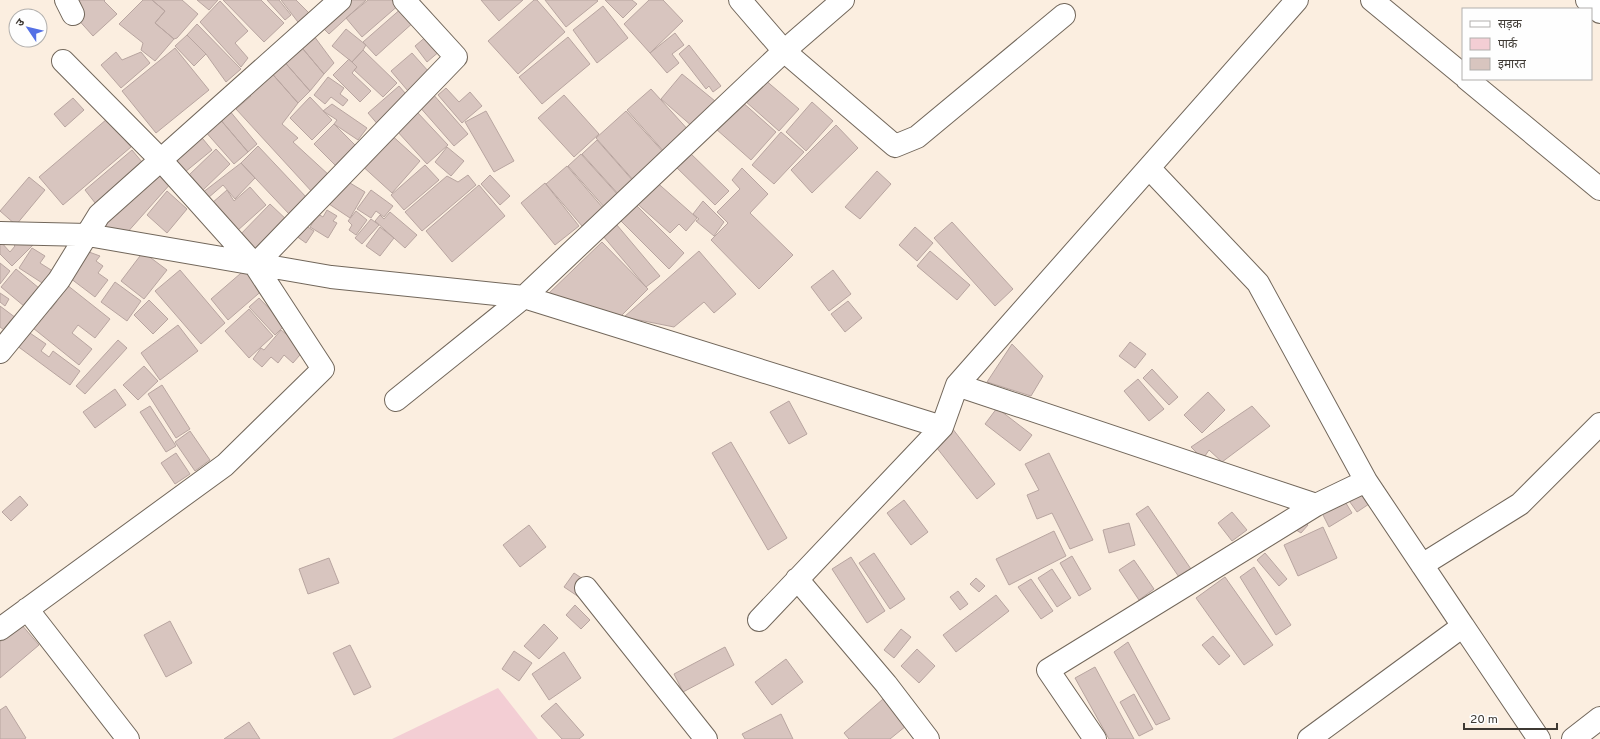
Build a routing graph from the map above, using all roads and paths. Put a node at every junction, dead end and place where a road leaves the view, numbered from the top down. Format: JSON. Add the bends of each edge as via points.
{"nodes":[{"id":1,"x":340,"y":0,"type":"edge"},
{"id":2,"x":404,"y":0,"type":"edge"},
{"id":3,"x":740,"y":0,"type":"edge"},
{"id":4,"x":843,"y":0,"type":"edge"},
{"id":5,"x":1297,"y":0,"type":"edge"},
{"id":6,"x":1372,"y":0,"type":"edge"},
{"id":7,"x":1587,"y":0,"type":"edge"},
{"id":8,"x":1600,"y":12,"type":"edge"},
{"id":9,"x":1064,"y":15,"type":"dead end"},
{"id":10,"x":784,"y":51,"type":"junction"},
{"id":11,"x":63,"y":61,"type":"dead end"},
{"id":12,"x":1462,"y":75,"type":"edge"},
{"id":13,"x":1468,"y":80,"type":"edge"},
{"id":14,"x":160,"y":159,"type":"junction"},
{"id":15,"x":1149,"y":168,"type":"junction"},
{"id":16,"x":1600,"y":189,"type":"edge"},
{"id":17,"x":0,"y":233,"type":"edge"},
{"id":18,"x":88,"y":235,"type":"junction"},
{"id":19,"x":255,"y":265,"type":"junction"},
{"id":20,"x":524,"y":298,"type":"junction"},
{"id":21,"x":0,"y":352,"type":"edge"},
{"id":22,"x":957,"y":385,"type":"junction"},
{"id":23,"x":396,"y":400,"type":"dead end"},
{"id":24,"x":1600,"y":424,"type":"edge"},
{"id":25,"x":942,"y":427,"type":"junction"},
{"id":26,"x":1366,"y":481,"type":"junction"},
{"id":27,"x":1316,"y":505,"type":"junction"},
{"id":28,"x":1422,"y":565,"type":"junction"},
{"id":29,"x":797,"y":579,"type":"junction"},
{"id":30,"x":586,"y":588,"type":"dead end"},
{"id":31,"x":27,"y":609,"type":"junction"},
{"id":32,"x":759,"y":620,"type":"dead end"},
{"id":33,"x":1463,"y":626,"type":"junction"},
{"id":34,"x":0,"y":629,"type":"edge"},
{"id":35,"x":1600,"y":718,"type":"edge"},
{"id":36,"x":128,"y":739,"type":"edge"},
{"id":37,"x":706,"y":739,"type":"edge"},
{"id":38,"x":928,"y":739,"type":"edge"},
{"id":39,"x":1095,"y":739,"type":"edge"},
{"id":40,"x":1309,"y":739,"type":"edge"},
{"id":41,"x":1539,"y":739,"type":"edge"},
{"id":42,"x":1573,"y":739,"type":"edge"}],
"edges":[{"from":1,"to":14,"type":"street"},
{"from":2,"to":19,"type":"street","via":[[456,57]]},
{"from":3,"to":10,"type":"street"},
{"from":4,"to":10,"type":"street"},
{"from":5,"to":15,"type":"street"},
{"from":6,"to":12,"type":"street"},
{"from":7,"to":8,"type":"street"},
{"from":9,"to":10,"type":"street","via":[[917,137],[895,146]]},
{"from":10,"to":20,"type":"street"},
{"from":11,"to":14,"type":"street"},
{"from":13,"to":16,"type":"street"},
{"from":14,"to":18,"type":"street","via":[[99,215]]},
{"from":14,"to":19,"type":"street"},
{"from":15,"to":22,"type":"street"},
{"from":15,"to":26,"type":"street","via":[[1258,283]]},
{"from":17,"to":18,"type":"street"},
{"from":18,"to":19,"type":"street"},
{"from":18,"to":21,"type":"street","via":[[59,280]]},
{"from":19,"to":20,"type":"street","via":[[331,277]]},
{"from":19,"to":31,"type":"street","via":[[323,369],[226,465]]},
{"from":20,"to":23,"type":"street"},
{"from":20,"to":25,"type":"street"},
{"from":22,"to":25,"type":"street"},
{"from":22,"to":27,"type":"street"},
{"from":24,"to":28,"type":"street","via":[[1520,504]]},
{"from":25,"to":29,"type":"street"},
{"from":26,"to":27,"type":"street"},
{"from":26,"to":28,"type":"street"},
{"from":27,"to":39,"type":"street","via":[[1048,670]]},
{"from":28,"to":33,"type":"street"},
{"from":29,"to":32,"type":"street"},
{"from":29,"to":38,"type":"street","via":[[886,684]]},
{"from":30,"to":37,"type":"street"},
{"from":31,"to":34,"type":"street"},
{"from":31,"to":36,"type":"street"},
{"from":33,"to":40,"type":"street"},
{"from":33,"to":41,"type":"street"},
{"from":35,"to":42,"type":"street"}]}
